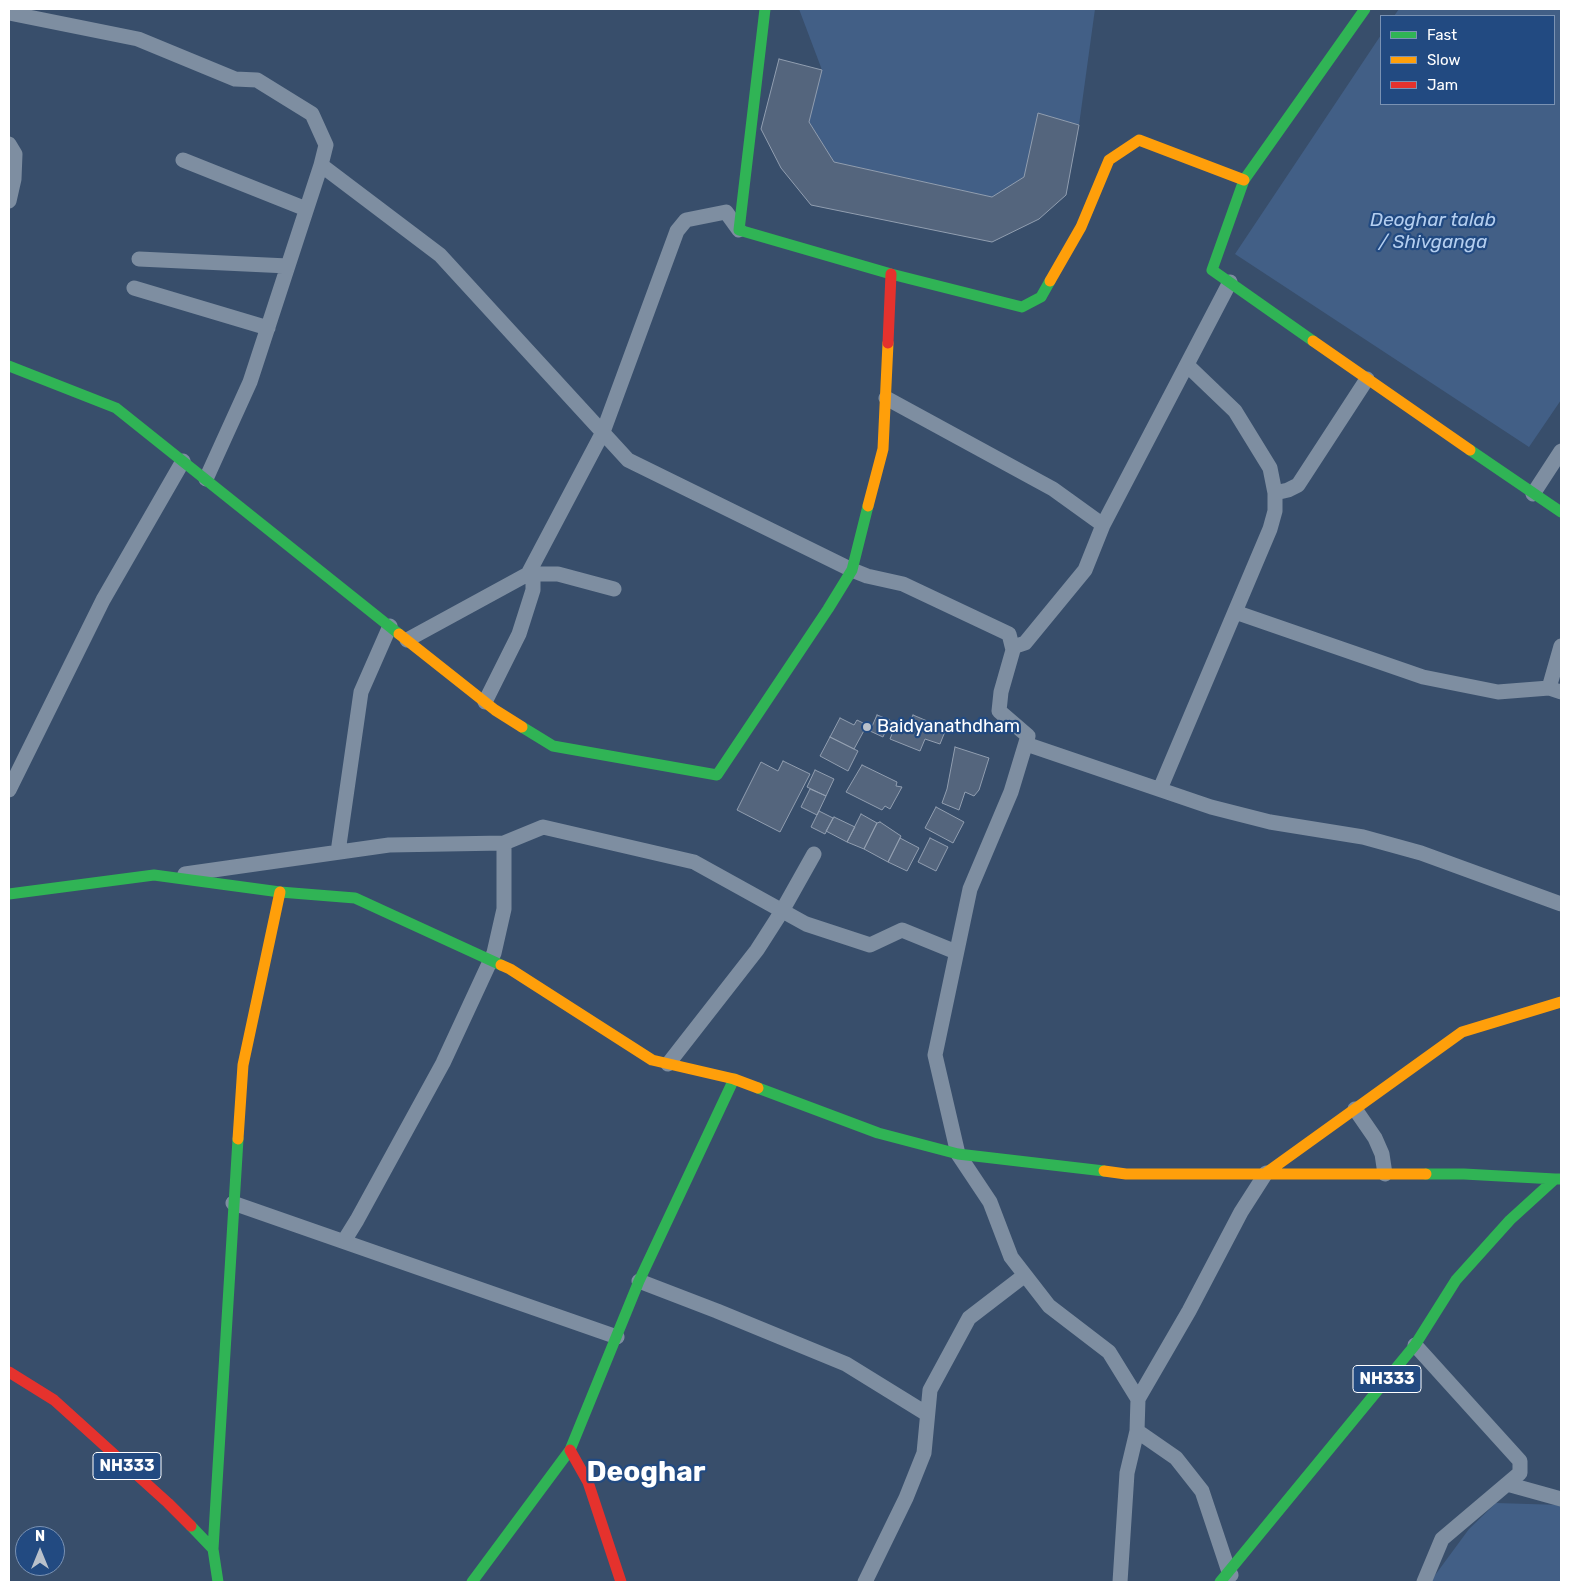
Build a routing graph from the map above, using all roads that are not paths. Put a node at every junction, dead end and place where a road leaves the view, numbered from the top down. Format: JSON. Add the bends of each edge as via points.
{"nodes":[{"id":1,"x":765,"y":9,"type":"edge"},
{"id":2,"x":1365,"y":9,"type":"edge"},
{"id":3,"x":9,"y":13,"type":"edge"},
{"id":4,"x":9,"y":144,"type":"edge"},
{"id":5,"x":183,"y":160,"type":"dead end"},
{"id":6,"x":321,"y":165,"type":"junction"},
{"id":7,"x":1244,"y":180,"type":"junction"},
{"id":8,"x":9,"y":200,"type":"edge"},
{"id":9,"x":306,"y":209,"type":"junction"},
{"id":10,"x":739,"y":230,"type":"junction"},
{"id":11,"x":139,"y":259,"type":"dead end"},
{"id":12,"x":288,"y":266,"type":"junction"},
{"id":13,"x":891,"y":274,"type":"junction"},
{"id":14,"x":1230,"y":282,"type":"junction"},
{"id":15,"x":134,"y":288,"type":"dead end"},
{"id":16,"x":268,"y":328,"type":"junction"},
{"id":17,"x":1187,"y":365,"type":"junction"},
{"id":18,"x":9,"y":366,"type":"edge"},
{"id":19,"x":1367,"y":379,"type":"junction"},
{"id":20,"x":886,"y":398,"type":"junction"},
{"id":21,"x":603,"y":432,"type":"junction"},
{"id":22,"x":1561,"y":452,"type":"edge"},
{"id":23,"x":182,"y":461,"type":"junction"},
{"id":24,"x":206,"y":480,"type":"junction"},
{"id":25,"x":1275,"y":493,"type":"junction"},
{"id":26,"x":1534,"y":494,"type":"junction"},
{"id":27,"x":1561,"y":512,"type":"edge"},
{"id":28,"x":1103,"y":525,"type":"junction"},
{"id":29,"x":852,"y":570,"type":"junction"},
{"id":30,"x":528,"y":574,"type":"junction"},
{"id":31,"x":614,"y":589,"type":"dead end"},
{"id":32,"x":1235,"y":612,"type":"junction"},
{"id":33,"x":390,"y":626,"type":"junction"},
{"id":34,"x":407,"y":640,"type":"junction"},
{"id":35,"x":1561,"y":646,"type":"edge"},
{"id":36,"x":1012,"y":647,"type":"junction"},
{"id":37,"x":1555,"y":690,"type":"edge"},
{"id":38,"x":485,"y":702,"type":"junction"},
{"id":39,"x":1026,"y":744,"type":"junction"},
{"id":40,"x":9,"y":789,"type":"edge"},
{"id":41,"x":1160,"y":789,"type":"junction"},
{"id":42,"x":504,"y":843,"type":"junction"},
{"id":43,"x":338,"y":852,"type":"junction"},
{"id":44,"x":814,"y":854,"type":"dead end"},
{"id":45,"x":169,"y":876,"type":"junction"},
{"id":46,"x":280,"y":892,"type":"junction"},
{"id":47,"x":9,"y":894,"type":"edge"},
{"id":48,"x":1561,"y":904,"type":"edge"},
{"id":49,"x":782,"y":910,"type":"junction"},
{"id":50,"x":956,"y":952,"type":"junction"},
{"id":51,"x":490,"y":959,"type":"junction"},
{"id":52,"x":1561,"y":1002,"type":"edge"},
{"id":53,"x":668,"y":1064,"type":"junction"},
{"id":54,"x":734,"y":1079,"type":"junction"},
{"id":55,"x":1355,"y":1109,"type":"junction"},
{"id":56,"x":958,"y":1154,"type":"junction"},
{"id":57,"x":1266,"y":1173,"type":"junction"},
{"id":58,"x":1385,"y":1174,"type":"junction"},
{"id":59,"x":1558,"y":1179,"type":"edge"},
{"id":60,"x":233,"y":1203,"type":"junction"},
{"id":61,"x":344,"y":1241,"type":"junction"},
{"id":62,"x":1025,"y":1275,"type":"junction"},
{"id":63,"x":639,"y":1281,"type":"junction"},
{"id":64,"x":617,"y":1337,"type":"junction"},
{"id":65,"x":1415,"y":1345,"type":"junction"},
{"id":66,"x":9,"y":1372,"type":"edge"},
{"id":67,"x":1138,"y":1398,"type":"junction"},
{"id":68,"x":928,"y":1414,"type":"junction"},
{"id":69,"x":1137,"y":1431,"type":"junction"},
{"id":70,"x":570,"y":1450,"type":"junction"},
{"id":71,"x":1507,"y":1484,"type":"junction"},
{"id":72,"x":1561,"y":1499,"type":"edge"},
{"id":73,"x":213,"y":1549,"type":"junction"},
{"id":74,"x":1228,"y":1579,"type":"edge"},
{"id":75,"x":218,"y":1582,"type":"edge"},
{"id":76,"x":472,"y":1582,"type":"edge"},
{"id":77,"x":621,"y":1582,"type":"edge"},
{"id":78,"x":865,"y":1582,"type":"edge"},
{"id":79,"x":1120,"y":1582,"type":"edge"},
{"id":80,"x":1424,"y":1582,"type":"edge"}],
"edges":[{"from":1,"to":10,"type":"main road"},
{"from":2,"to":7,"type":"main road"},
{"from":3,"to":6,"type":"street","via":[[138,39],[235,79],[257,80],[312,114],[326,145]]},
{"from":4,"to":8,"type":"street","via":[[15,154]]},
{"from":5,"to":9,"type":"street"},
{"from":6,"to":9,"type":"street"},
{"from":6,"to":21,"type":"street","via":[[440,255]]},
{"from":7,"to":13,"type":"main road","via":[[1139,140],[1109,160],[1081,227],[1041,297],[1022,307]]},
{"from":7,"to":14,"type":"main road","via":[[1212,270]]},
{"from":9,"to":12,"type":"street"},
{"from":10,"to":13,"type":"main road"},
{"from":10,"to":21,"type":"street","via":[[726,212],[686,220],[677,231]]},
{"from":11,"to":12,"type":"street"},
{"from":12,"to":16,"type":"street"},
{"from":13,"to":20,"type":"main road"},
{"from":14,"to":17,"type":"street"},
{"from":14,"to":19,"type":"main road"},
{"from":15,"to":16,"type":"street"},
{"from":16,"to":24,"type":"street","via":[[250,382]]},
{"from":17,"to":25,"type":"street","via":[[1235,411],[1270,468]]},
{"from":17,"to":28,"type":"street"},
{"from":18,"to":23,"type":"main road","via":[[116,408]]},
{"from":19,"to":25,"type":"street","via":[[1298,485]]},
{"from":19,"to":26,"type":"main road"},
{"from":20,"to":28,"type":"street","via":[[1053,489]]},
{"from":20,"to":29,"type":"main road","via":[[883,449]]},
{"from":21,"to":29,"type":"street","via":[[628,460]]},
{"from":21,"to":30,"type":"street"},
{"from":22,"to":26,"type":"street"},
{"from":23,"to":24,"type":"main road"},
{"from":23,"to":40,"type":"street","via":[[104,600]]},
{"from":24,"to":33,"type":"main road"},
{"from":25,"to":32,"type":"street","via":[[1275,511],[1270,528]]},
{"from":26,"to":27,"type":"main road"},
{"from":28,"to":36,"type":"street","via":[[1085,570],[1025,643]]},
{"from":29,"to":36,"type":"street","via":[[903,584],[1009,634]]},
{"from":29,"to":38,"type":"main road","via":[[716,775],[553,746]]},
{"from":30,"to":31,"type":"street","via":[[558,574]]},
{"from":30,"to":34,"type":"street"},
{"from":30,"to":38,"type":"street","via":[[532,579],[532,590],[519,634]]},
{"from":32,"to":37,"type":"street","via":[[1423,677],[1498,692]]},
{"from":32,"to":41,"type":"street"},
{"from":33,"to":34,"type":"main road"},
{"from":33,"to":43,"type":"street","via":[[361,692]]},
{"from":34,"to":38,"type":"main road"},
{"from":35,"to":37,"type":"street"},
{"from":36,"to":39,"type":"street","via":[[1014,650],[998,711],[1028,736]]},
{"from":39,"to":41,"type":"street"},
{"from":39,"to":50,"type":"street","via":[[1011,792],[970,889]]},
{"from":41,"to":48,"type":"street","via":[[1270,822],[1371,839],[1420,853]]},
{"from":42,"to":43,"type":"street","via":[[389,845]]},
{"from":42,"to":49,"type":"street","via":[[543,828],[694,862]]},
{"from":42,"to":51,"type":"street","via":[[504,909]]},
{"from":43,"to":45,"type":"street"},
{"from":44,"to":49,"type":"street"},
{"from":45,"to":46,"type":"main road"},
{"from":45,"to":47,"type":"main road","via":[[154,874]]},
{"from":46,"to":51,"type":"main road","via":[[355,898]]},
{"from":46,"to":60,"type":"main road","via":[[243,1065]]},
{"from":49,"to":50,"type":"street","via":[[806,924],[870,945],[902,930]]},
{"from":49,"to":53,"type":"street","via":[[756,950]]},
{"from":50,"to":56,"type":"street","via":[[935,1055]]},
{"from":51,"to":53,"type":"main road","via":[[510,968],[652,1060]]},
{"from":51,"to":61,"type":"street","via":[[444,1063]]},
{"from":52,"to":55,"type":"main road","via":[[1462,1032]]},
{"from":53,"to":54,"type":"main road"},
{"from":54,"to":56,"type":"main road","via":[[878,1133]]},
{"from":54,"to":63,"type":"main road"},
{"from":55,"to":57,"type":"main road"},
{"from":55,"to":58,"type":"street","via":[[1375,1138]]},
{"from":56,"to":57,"type":"main road","via":[[1126,1174]]},
{"from":56,"to":62,"type":"street","via":[[990,1202],[1011,1257]]},
{"from":57,"to":58,"type":"main road"},
{"from":57,"to":67,"type":"street"},
{"from":58,"to":59,"type":"main road"},
{"from":59,"to":65,"type":"main road","number":"NH333","via":[[1510,1220],[1456,1280]]},
{"from":60,"to":61,"type":"street"},
{"from":60,"to":73,"type":"main road"},
{"from":61,"to":64,"type":"street"},
{"from":62,"to":67,"type":"street","via":[[1049,1306],[1109,1352]]},
{"from":62,"to":68,"type":"street","via":[[969,1318],[930,1390]]},
{"from":63,"to":64,"type":"main road"},
{"from":63,"to":68,"type":"street","via":[[846,1364]]},
{"from":64,"to":70,"type":"main road"},
{"from":65,"to":71,"type":"street","via":[[1520,1461],[1520,1473]]},
{"from":65,"to":74,"type":"main road","number":"NH333"},
{"from":66,"to":73,"type":"main road","number":"NH333","via":[[54,1400],[168,1503]]},
{"from":67,"to":69,"type":"street"},
{"from":68,"to":78,"type":"street","via":[[924,1453]]},
{"from":69,"to":74,"type":"street","via":[[1176,1458],[1202,1491]]},
{"from":69,"to":79,"type":"street","via":[[1127,1473]]},
{"from":70,"to":76,"type":"main road"},
{"from":70,"to":77,"type":"main road","via":[[588,1482]]},
{"from":71,"to":72,"type":"street"},
{"from":71,"to":80,"type":"street","via":[[1442,1539]]},
{"from":73,"to":75,"type":"main road"}]}
